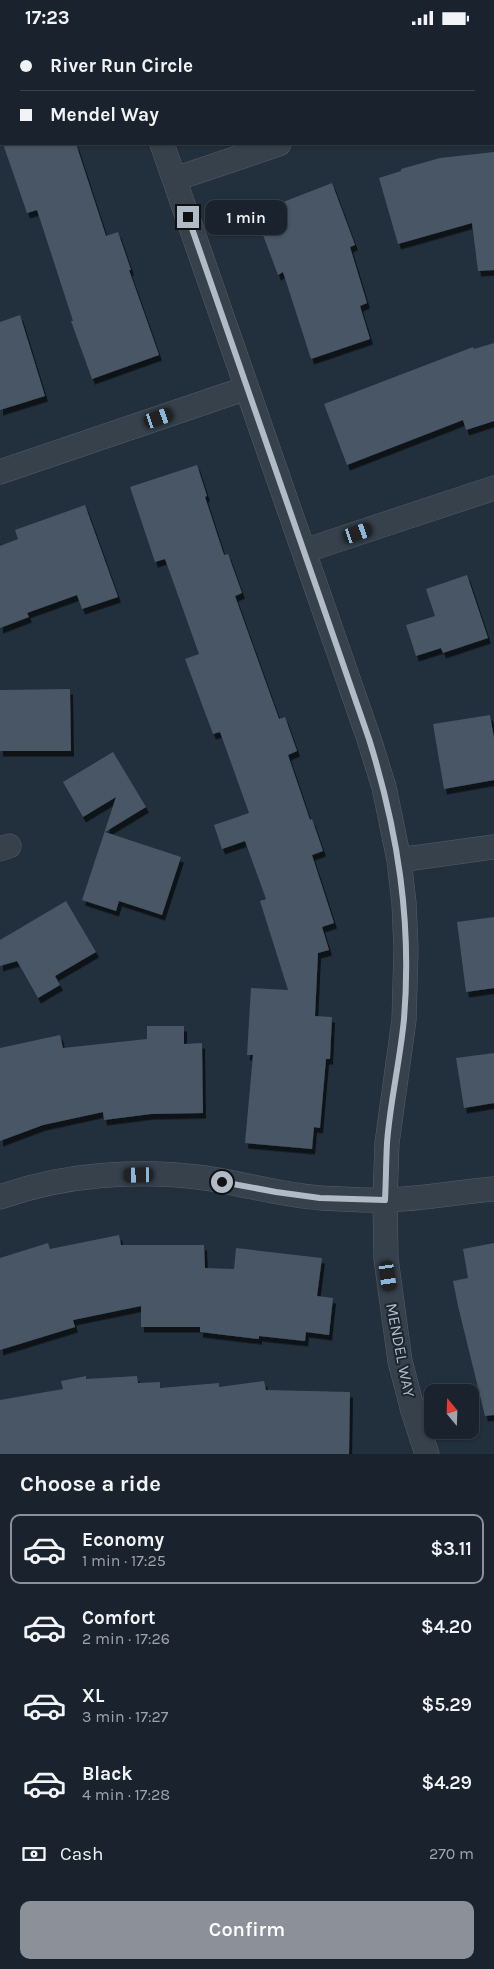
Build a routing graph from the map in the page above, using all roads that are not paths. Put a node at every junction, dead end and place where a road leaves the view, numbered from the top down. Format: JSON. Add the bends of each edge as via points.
{"nodes":[{"id":1,"x":162,"y":145,"type":"edge"},
{"id":2,"x":276,"y":145,"type":"edge"},
{"id":3,"x":174,"y":179,"type":"junction"},
{"id":4,"x":247,"y":388,"type":"junction"},
{"id":5,"x":0,"y":472,"type":"edge"},
{"id":6,"x":494,"y":488,"type":"edge"},
{"id":7,"x":304,"y":551,"type":"junction"},
{"id":8,"x":494,"y":847,"type":"edge"},
{"id":9,"x":399,"y":860,"type":"junction"},
{"id":10,"x":494,"y":1189,"type":"edge"},
{"id":11,"x":0,"y":1197,"type":"edge"},
{"id":12,"x":385,"y":1200,"type":"junction"},
{"id":13,"x":427,"y":1454,"type":"edge"}],
"edges":[{"from":1,"to":3,"type":"street","name":"MENDEL WAY"},
{"from":2,"to":3,"type":"street"},
{"from":3,"to":4,"type":"street","name":"MENDEL WAY"},
{"from":4,"to":5,"type":"street"},
{"from":4,"to":7,"type":"street","name":"MENDEL WAY"},
{"from":6,"to":7,"type":"street"},
{"from":7,"to":9,"type":"street","name":"MENDEL WAY","via":[[384,787]]},
{"from":8,"to":9,"type":"street"},
{"from":9,"to":12,"type":"street","name":"MENDEL WAY","via":[[406,949],[404,1012],[387,1143]]},
{"from":10,"to":12,"type":"street"},
{"from":11,"to":12,"type":"street","via":[[56,1182],[106,1175],[156,1174],[205,1178],[320,1198]]},
{"from":12,"to":13,"type":"street","name":"MENDEL WAY","via":[[386,1259],[400,1361]]}]}
